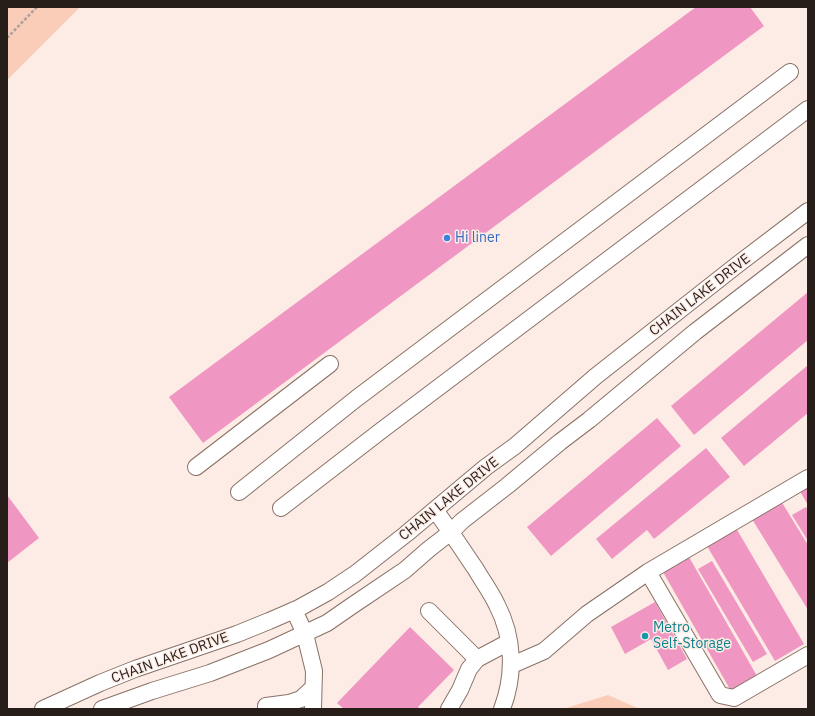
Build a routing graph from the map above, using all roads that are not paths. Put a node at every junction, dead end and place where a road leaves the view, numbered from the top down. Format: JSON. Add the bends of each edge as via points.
{"nodes":[{"id":1,"x":790,"y":72,"type":"dead end"},
{"id":2,"x":808,"y":109,"type":"edge"},
{"id":3,"x":808,"y":211,"type":"edge"},
{"id":4,"x":794,"y":222,"type":"junction"},
{"id":5,"x":808,"y":245,"type":"edge"},
{"id":6,"x":330,"y":364,"type":"dead end"},
{"id":7,"x":196,"y":467,"type":"dead end"},
{"id":8,"x":808,"y":478,"type":"edge"},
{"id":9,"x":239,"y":492,"type":"dead end"},
{"id":10,"x":281,"y":508,"type":"dead end"},
{"id":11,"x":435,"y":510,"type":"junction"},
{"id":12,"x":451,"y":532,"type":"junction"},
{"id":13,"x":648,"y":572,"type":"junction"},
{"id":14,"x":294,"y":610,"type":"junction"},
{"id":15,"x":429,"y":610,"type":"dead end"},
{"id":16,"x":305,"y":634,"type":"junction"},
{"id":17,"x":509,"y":642,"type":"junction"},
{"id":18,"x":808,"y":655,"type":"edge"},
{"id":19,"x":477,"y":659,"type":"junction"},
{"id":20,"x":512,"y":665,"type":"junction"},
{"id":21,"x":313,"y":688,"type":"junction"},
{"id":22,"x":43,"y":709,"type":"edge"},
{"id":23,"x":102,"y":709,"type":"edge"},
{"id":24,"x":266,"y":709,"type":"edge"},
{"id":25,"x":313,"y":709,"type":"edge"},
{"id":26,"x":450,"y":709,"type":"edge"},
{"id":27,"x":502,"y":709,"type":"edge"}],
"edges":[{"from":1,"to":9,"type":"street","via":[[357,398]]},
{"from":2,"to":10,"type":"street"},
{"from":3,"to":4,"type":"street","name":"CHAIN LAKE DRIVE"},
{"from":4,"to":5,"type":"street"},
{"from":4,"to":11,"type":"street","name":"CHAIN LAKE DRIVE","via":[[596,376]]},
{"from":5,"to":12,"type":"street","name":"CHAIN LAKE DRIVE","via":[[695,332]]},
{"from":6,"to":7,"type":"street"},
{"from":8,"to":13,"type":"street"},
{"from":11,"to":12,"type":"street"},
{"from":11,"to":14,"type":"street","name":"CHAIN LAKE DRIVE","via":[[355,574]]},
{"from":12,"to":16,"type":"street","name":"CHAIN LAKE DRIVE","via":[[405,570],[327,623]]},
{"from":12,"to":17,"type":"street","via":[[497,604],[507,629]]},
{"from":13,"to":18,"type":"street","via":[[720,695],[734,698]]},
{"from":13,"to":20,"type":"street","via":[[587,614],[544,651]]},
{"from":14,"to":16,"type":"street"},
{"from":14,"to":22,"type":"street","name":"CHAIN LAKE DRIVE","via":[[237,634],[107,680]]},
{"from":15,"to":19,"type":"street"},
{"from":16,"to":21,"type":"street","via":[[314,671]]},
{"from":16,"to":23,"type":"street","name":"CHAIN LAKE DRIVE","via":[[210,673]]},
{"from":17,"to":19,"type":"street"},
{"from":17,"to":20,"type":"street"},
{"from":19,"to":26,"type":"street"},
{"from":20,"to":27,"type":"street"},
{"from":21,"to":24,"type":"street","via":[[301,698],[266,706]]},
{"from":21,"to":25,"type":"street"}]}
